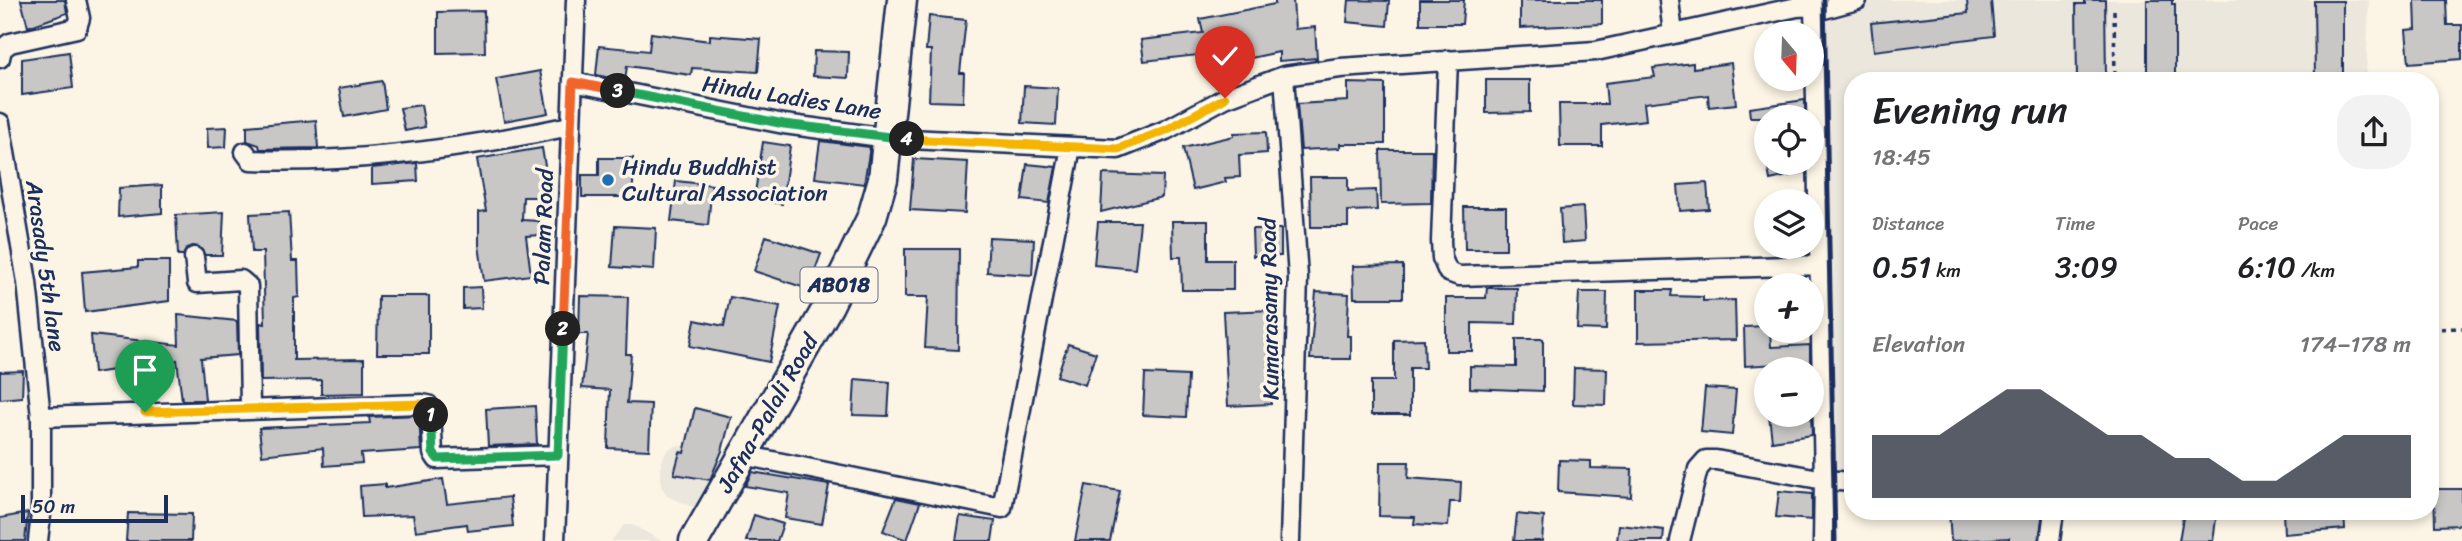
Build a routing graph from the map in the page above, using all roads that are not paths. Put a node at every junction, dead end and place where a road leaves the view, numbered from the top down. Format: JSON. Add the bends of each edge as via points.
{"nodes":[{"id":1,"x":76,"y":0,"type":"edge"},
{"id":2,"x":576,"y":0,"type":"edge"},
{"id":3,"x":902,"y":0,"type":"edge"},
{"id":4,"x":1669,"y":0,"type":"edge"},
{"id":5,"x":1857,"y":0,"type":"edge"},
{"id":6,"x":1814,"y":6,"type":"junction"},
{"id":7,"x":1673,"y":34,"type":"junction"},
{"id":8,"x":0,"y":58,"type":"edge"},
{"id":9,"x":1448,"y":60,"type":"junction"},
{"id":10,"x":1284,"y":76,"type":"junction"},
{"id":11,"x":573,"y":82,"type":"junction"},
{"id":12,"x":0,"y":123,"type":"edge"},
{"id":13,"x":570,"y":126,"type":"junction"},
{"id":14,"x":888,"y":138,"type":"junction"},
{"id":15,"x":1071,"y":147,"type":"junction"},
{"id":16,"x":245,"y":152,"type":"dead end"},
{"id":17,"x":194,"y":257,"type":"dead end"},
{"id":18,"x":1819,"y":265,"type":"junction"},
{"id":19,"x":250,"y":408,"type":"junction"},
{"id":20,"x":41,"y":416,"type":"junction"},
{"id":21,"x":558,"y":455,"type":"junction"},
{"id":22,"x":743,"y":455,"type":"junction"},
{"id":23,"x":1824,"y":480,"type":"junction"},
{"id":24,"x":1844,"y":481,"type":"edge"},
{"id":25,"x":2053,"y":520,"type":"edge"},
{"id":26,"x":38,"y":541,"type":"edge"},
{"id":27,"x":555,"y":541,"type":"edge"},
{"id":28,"x":694,"y":541,"type":"edge"},
{"id":29,"x":1290,"y":541,"type":"edge"},
{"id":30,"x":1681,"y":541,"type":"edge"},
{"id":31,"x":1823,"y":541,"type":"edge"},
{"id":32,"x":2050,"y":541,"type":"edge"}],
"edges":[{"from":1,"to":8,"type":"street","via":[[77,28],[10,43]]},
{"from":2,"to":11,"type":"street","name":"Palam Road"},
{"from":3,"to":14,"type":"main road","name":"Jafna-Palali Road","number":"AB018"},
{"from":4,"to":7,"type":"street"},
{"from":5,"to":6,"type":"street","name":"Hindu Ladies Lane","via":[[1824,9]]},
{"from":6,"to":7,"type":"street","name":"Hindu Ladies Lane"},
{"from":6,"to":18,"type":"street"},
{"from":7,"to":9,"type":"street","name":"Hindu Ladies Lane","via":[[1597,51]]},
{"from":9,"to":10,"type":"street","name":"Hindu Ladies Lane"},
{"from":9,"to":18,"type":"street","via":[[1441,241],[1448,272],[1459,276],[1567,274]]},
{"from":10,"to":15,"type":"street","name":"Hindu Ladies Lane","via":[[1225,98],[1166,130],[1118,149]]},
{"from":10,"to":29,"type":"street","name":"Kumarasamy Road","via":[[1298,277]]},
{"from":11,"to":13,"type":"street","name":"Palam Road"},
{"from":11,"to":14,"type":"street","name":"Hindu Ladies Lane","via":[[784,124]]},
{"from":12,"to":20,"type":"street","name":"Arasady 5th lane","via":[[27,282]]},
{"from":13,"to":16,"type":"street","via":[[480,145],[368,155],[276,161],[251,160]]},
{"from":13,"to":21,"type":"street","name":"Palam Road"},
{"from":14,"to":15,"type":"street","name":"Hindu Ladies Lane"},
{"from":14,"to":22,"type":"main road","name":"Jafna-Palali Road","number":"AB018","via":[[872,217],[829,305]]},
{"from":15,"to":22,"type":"street","via":[[1002,508]]},
{"from":17,"to":19,"type":"street","via":[[197,283],[241,280],[248,286]]},
{"from":18,"to":23,"type":"street"},
{"from":19,"to":20,"type":"street"},
{"from":19,"to":21,"type":"street","via":[[422,404],[430,411],[433,453],[438,459]]},
{"from":20,"to":26,"type":"street","name":"Arasady 5th lane"},
{"from":21,"to":27,"type":"street","name":"Palam Road"},
{"from":22,"to":28,"type":"main road","name":"Jafna-Palali Road","number":"AB018"},
{"from":23,"to":24,"type":"street"},
{"from":23,"to":30,"type":"street","via":[[1706,460],[1698,469]]},
{"from":23,"to":31,"type":"street"},
{"from":25,"to":32,"type":"street"}]}
